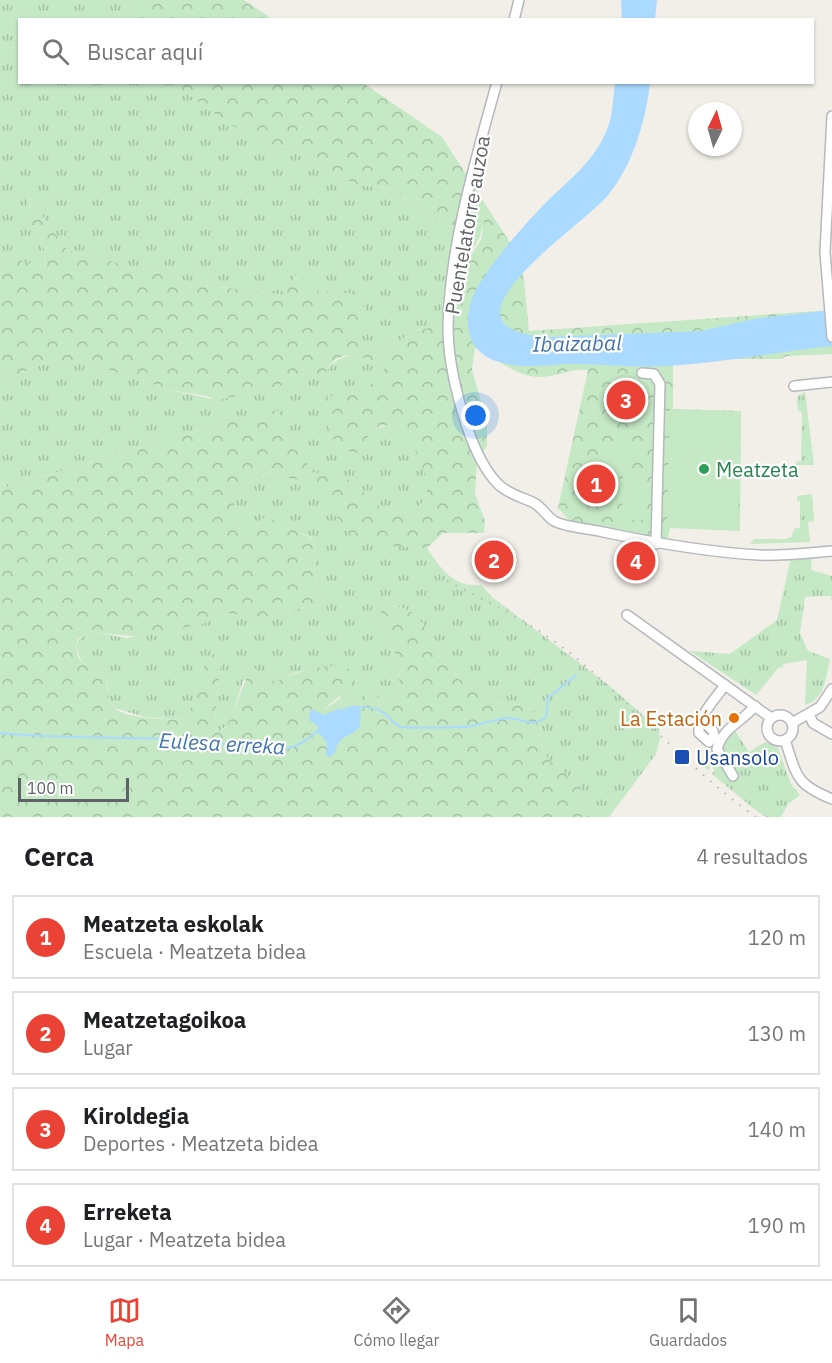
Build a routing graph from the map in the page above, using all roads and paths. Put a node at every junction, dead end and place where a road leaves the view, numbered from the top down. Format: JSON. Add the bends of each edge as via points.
{"nodes":[{"id":1,"x":519,"y":0,"type":"edge"},
{"id":2,"x":514,"y":18,"type":"edge"},
{"id":3,"x":496,"y":84,"type":"edge"},
{"id":4,"x":832,"y":116,"type":"edge"},
{"id":5,"x":832,"y":337,"type":"edge"},
{"id":6,"x":642,"y":373,"type":"dead end"},
{"id":7,"x":832,"y":382,"type":"edge"},
{"id":8,"x":794,"y":386,"type":"dead end"},
{"id":9,"x":656,"y":544,"type":"junction"},
{"id":10,"x":832,"y":551,"type":"edge"},
{"id":11,"x":627,"y":615,"type":"dead end"},
{"id":12,"x":725,"y":685,"type":"junction"},
{"id":13,"x":832,"y":689,"type":"edge"},
{"id":14,"x":755,"y":706,"type":"junction"},
{"id":15,"x":809,"y":714,"type":"junction"},
{"id":16,"x":771,"y":718,"type":"junction"},
{"id":17,"x":702,"y":720,"type":"dead end"},
{"id":18,"x":792,"y":723,"type":"junction"},
{"id":19,"x":832,"y":734,"type":"edge"},
{"id":20,"x":785,"y":740,"type":"junction"},
{"id":21,"x":733,"y":776,"type":"dead end"},
{"id":22,"x":832,"y":799,"type":"edge"}],
"edges":[{"from":1,"to":2,"type":"street"},
{"from":3,"to":9,"type":"street","name":"Puentelatorre auzoa","via":[[477,154],[450,295],[450,362],[464,415],[488,471],[506,491],[544,509],[554,521]]},
{"from":4,"to":5,"type":"street","via":[[825,252]]},
{"from":6,"to":9,"type":"street","via":[[654,374],[660,384]]},
{"from":7,"to":8,"type":"street"},
{"from":9,"to":10,"type":"street","via":[[760,555]]},
{"from":11,"to":12,"type":"street"},
{"from":12,"to":14,"type":"street"},
{"from":12,"to":17,"type":"street"},
{"from":13,"to":15,"type":"street","via":[[826,701]]},
{"from":14,"to":16,"type":"street"},
{"from":14,"to":21,"type":"street","via":[[726,729],[719,742],[717,749]]},
{"from":15,"to":18,"type":"street"},
{"from":15,"to":19,"type":"street","via":[[813,723]]},
{"from":16,"to":18,"type":"street","via":[[783,716]]},
{"from":16,"to":20,"type":"street","via":[[767,725],[770,736],[777,741]]},
{"from":18,"to":20,"type":"street","via":[[792,731]]},
{"from":20,"to":22,"type":"street","via":[[805,786]]}]}
